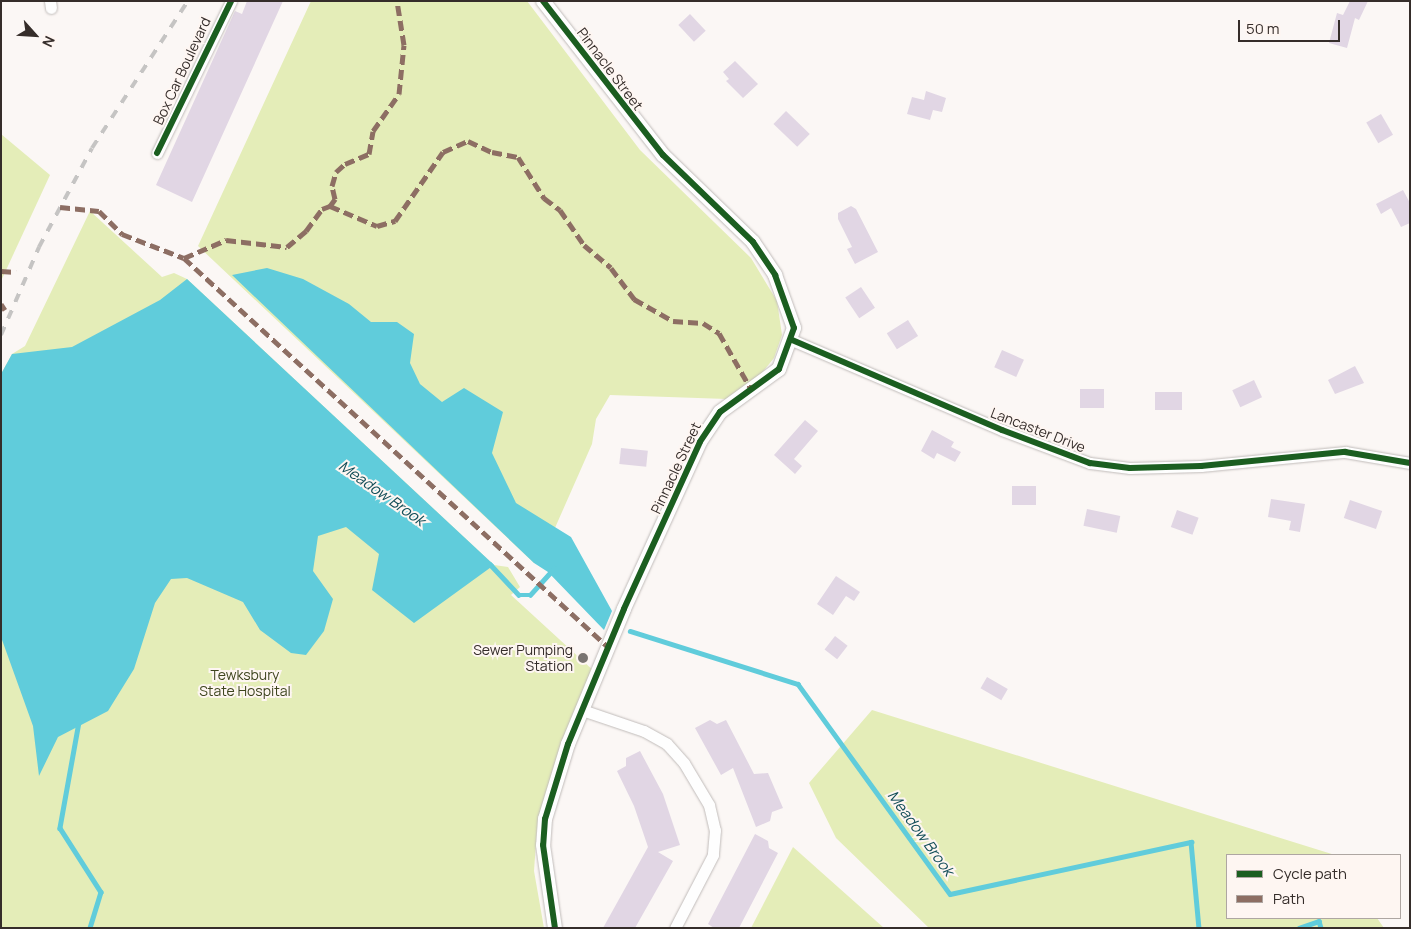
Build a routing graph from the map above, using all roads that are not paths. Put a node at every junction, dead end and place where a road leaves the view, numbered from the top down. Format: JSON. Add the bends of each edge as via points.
{"nodes":[{"id":1,"x":231,"y":1,"type":"edge"},
{"id":2,"x":543,"y":1,"type":"edge"},
{"id":3,"x":157,"y":153,"type":"dead end"},
{"id":4,"x":792,"y":340,"type":"junction"},
{"id":5,"x":1409,"y":462,"type":"edge"},
{"id":6,"x":582,"y":710,"type":"junction"},
{"id":7,"x":555,"y":928,"type":"edge"},
{"id":8,"x":675,"y":928,"type":"edge"}],
"edges":[{"from":1,"to":3,"type":"street","name":"Box Car Boulevard"},
{"from":2,"to":4,"type":"street","name":"Pinnacle Street","via":[[663,154],[728,214],[753,242],[774,275],[789,311],[794,328]]},
{"from":4,"to":5,"type":"street","name":"Lancaster Drive","via":[[1028,441],[1090,463],[1130,468],[1200,466],[1345,452]]},
{"from":4,"to":6,"type":"street","name":"Pinnacle Street","via":[[779,369],[720,412],[700,442]]},
{"from":6,"to":7,"type":"street","name":"Pinnacle Street","via":[[545,820],[545,880]]},
{"from":6,"to":8,"type":"street","via":[[644,731],[667,744],[679,756],[709,805],[715,830],[713,855]]}]}
